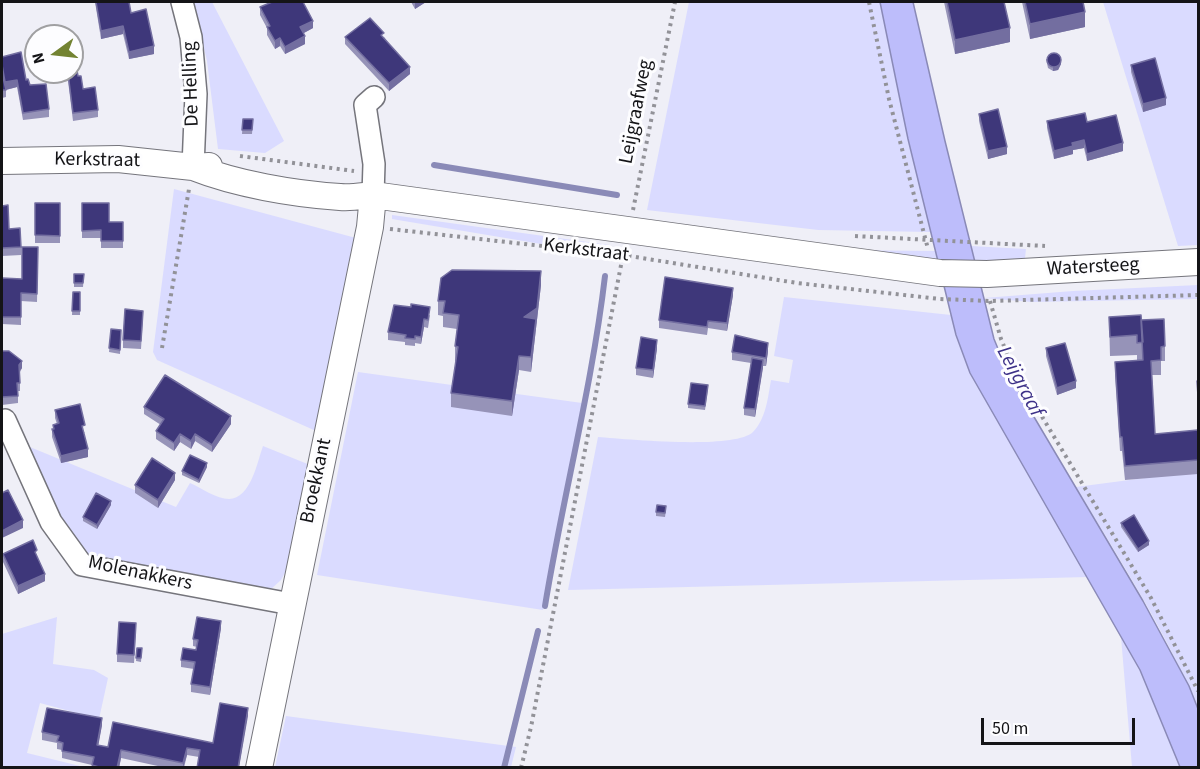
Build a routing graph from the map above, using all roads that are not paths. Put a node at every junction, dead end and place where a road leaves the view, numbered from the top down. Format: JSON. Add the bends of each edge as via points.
{"nodes":[{"id":1,"x":182,"y":2,"type":"edge"},
{"id":2,"x":374,"y":97,"type":"dead end"},
{"id":3,"x":2,"y":161,"type":"edge"},
{"id":4,"x":192,"y":167,"type":"junction"},
{"id":5,"x":374,"y":185,"type":"junction"},
{"id":6,"x":1198,"y":262,"type":"edge"},
{"id":7,"x":987,"y":274,"type":"joint"},
{"id":8,"x":2,"y":421,"type":"edge"},
{"id":9,"x":291,"y":604,"type":"junction"},
{"id":10,"x":259,"y":768,"type":"edge"}],
"edges":[{"from":1,"to":4,"type":"street","name":"De Helling","via":[[191,37],[196,94]]},
{"from":2,"to":5,"type":"street","via":[[365,105]]},
{"from":3,"to":4,"type":"street","name":"Kerkstraat","via":[[118,159]]},
{"from":4,"to":5,"type":"street","name":"Kerkstraat","via":[[247,184],[342,198]]},
{"from":5,"to":7,"type":"street","name":"Kerkstraat","via":[[629,230],[935,272]]},
{"from":5,"to":9,"type":"street","name":"Broekkant","via":[[370,227]]},
{"from":6,"to":7,"type":"street","name":"Watersteeg"},
{"from":8,"to":9,"type":"street","name":"Molenakkers","via":[[5,420],[51,522],[82,565]]},
{"from":9,"to":10,"type":"street","name":"Broekkant"}]}
